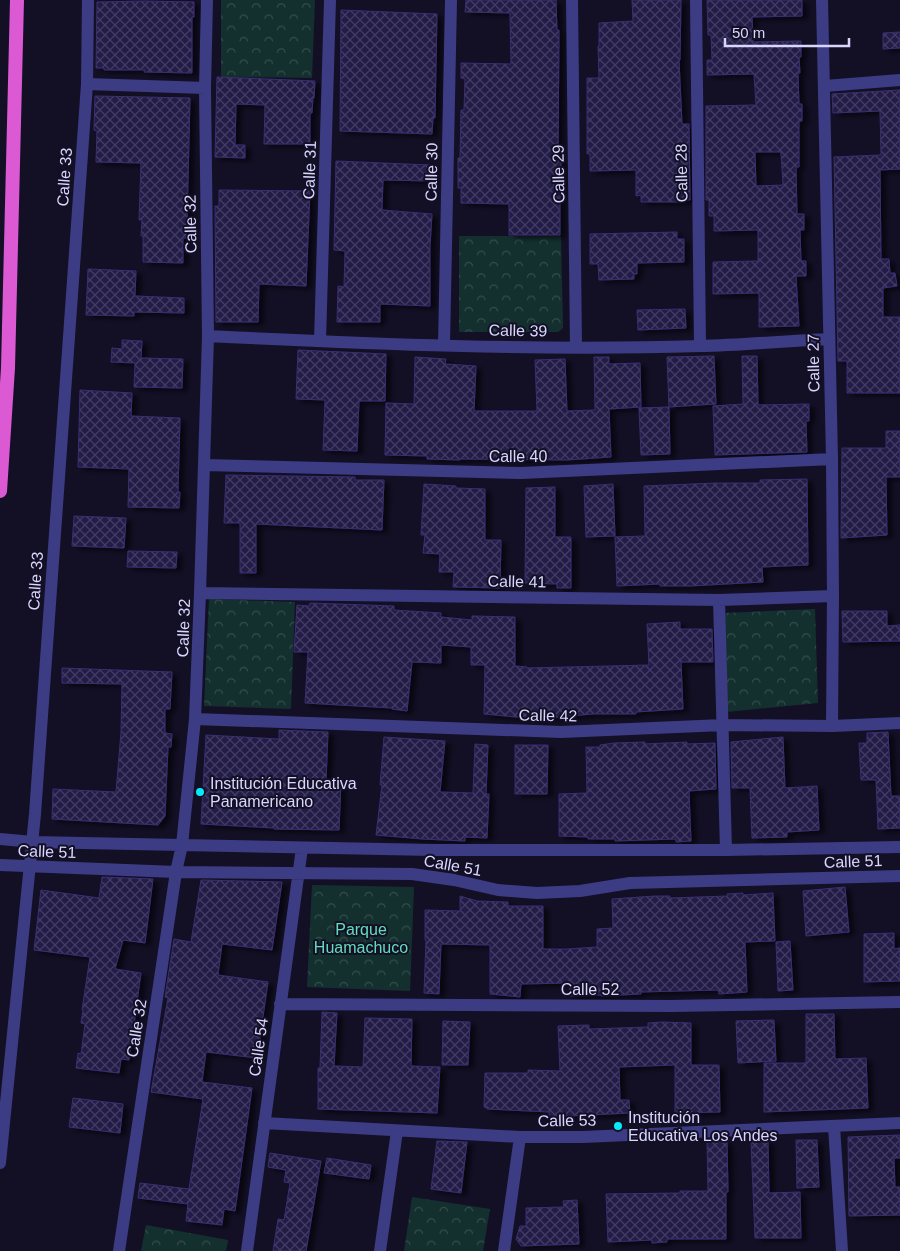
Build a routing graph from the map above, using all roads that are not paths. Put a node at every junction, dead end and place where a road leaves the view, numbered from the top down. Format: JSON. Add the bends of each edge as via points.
{"nodes":[{"id":1,"x":17,"y":0,"type":"edge"},
{"id":2,"x":88,"y":0,"type":"edge"},
{"id":3,"x":207,"y":0,"type":"edge"},
{"id":4,"x":330,"y":0,"type":"edge"},
{"id":5,"x":451,"y":0,"type":"edge"},
{"id":6,"x":572,"y":0,"type":"edge"},
{"id":7,"x":696,"y":0,"type":"edge"},
{"id":8,"x":822,"y":0,"type":"edge"},
{"id":9,"x":900,"y":80,"type":"edge"},
{"id":10,"x":86,"y":84,"type":"junction"},
{"id":11,"x":824,"y":86,"type":"junction"},
{"id":12,"x":205,"y":88,"type":"junction"},
{"id":13,"x":208,"y":336,"type":"junction"},
{"id":14,"x":828,"y":339,"type":"junction"},
{"id":15,"x":320,"y":342,"type":"junction"},
{"id":16,"x":444,"y":345,"type":"junction"},
{"id":17,"x":700,"y":346,"type":"junction"},
{"id":18,"x":576,"y":347,"type":"junction"},
{"id":19,"x":832,"y":459,"type":"junction"},
{"id":20,"x":204,"y":465,"type":"junction"},
{"id":21,"x":0,"y":490,"type":"edge"},
{"id":22,"x":200,"y":593,"type":"junction"},
{"id":23,"x":833,"y":596,"type":"junction"},
{"id":24,"x":719,"y":600,"type":"junction"},
{"id":25,"x":195,"y":719,"type":"junction"},
{"id":26,"x":900,"y":723,"type":"edge"},
{"id":27,"x":723,"y":725,"type":"junction"},
{"id":28,"x":832,"y":726,"type":"junction"},
{"id":29,"x":0,"y":839,"type":"edge"},
{"id":30,"x":33,"y":842,"type":"junction"},
{"id":31,"x":182,"y":845,"type":"junction"},
{"id":32,"x":900,"y":847,"type":"edge"},
{"id":33,"x":302,"y":848,"type":"junction"},
{"id":34,"x":726,"y":850,"type":"junction"},
{"id":35,"x":0,"y":865,"type":"edge"},
{"id":36,"x":30,"y":867,"type":"junction"},
{"id":37,"x":176,"y":872,"type":"junction"},
{"id":38,"x":299,"y":874,"type":"junction"},
{"id":39,"x":900,"y":876,"type":"edge"},
{"id":40,"x":900,"y":1002,"type":"edge"},
{"id":41,"x":280,"y":1004,"type":"junction"},
{"id":42,"x":264,"y":1123,"type":"junction"},
{"id":43,"x":900,"y":1123,"type":"edge"},
{"id":44,"x":834,"y":1126,"type":"junction"},
{"id":45,"x":397,"y":1131,"type":"junction"},
{"id":46,"x":520,"y":1137,"type":"junction"},
{"id":47,"x":0,"y":1163,"type":"edge"},
{"id":48,"x":119,"y":1251,"type":"edge"},
{"id":49,"x":247,"y":1251,"type":"edge"},
{"id":50,"x":380,"y":1251,"type":"edge"},
{"id":51,"x":504,"y":1251,"type":"edge"},
{"id":52,"x":842,"y":1251,"type":"edge"}],
"edges":[{"from":1,"to":21,"type":"highway","via":[[8,368]]},
{"from":2,"to":10,"type":"street","name":"Calle 33"},
{"from":3,"to":12,"type":"street","name":"Calle 32"},
{"from":4,"to":15,"type":"street","name":"Calle 31"},
{"from":5,"to":16,"type":"street","name":"Calle 30"},
{"from":6,"to":18,"type":"street","name":"Calle 29"},
{"from":7,"to":17,"type":"street","name":"Calle 28"},
{"from":8,"to":11,"type":"street","name":"Calle 27"},
{"from":9,"to":11,"type":"street"},
{"from":10,"to":12,"type":"street"},
{"from":10,"to":30,"type":"street","name":"Calle 33"},
{"from":11,"to":14,"type":"street","name":"Calle 27"},
{"from":12,"to":13,"type":"street","name":"Calle 32"},
{"from":13,"to":15,"type":"street","name":"Calle 39"},
{"from":13,"to":20,"type":"street","name":"Calle 32"},
{"from":14,"to":17,"type":"street","name":"Calle 39"},
{"from":14,"to":19,"type":"street","name":"Calle 27"},
{"from":15,"to":16,"type":"street","name":"Calle 39"},
{"from":16,"to":18,"type":"street","name":"Calle 39"},
{"from":17,"to":18,"type":"street","name":"Calle 39"},
{"from":19,"to":20,"type":"street","name":"Calle 40","via":[[522,473]]},
{"from":19,"to":23,"type":"street","name":"Calle 27"},
{"from":20,"to":22,"type":"street","name":"Calle 32"},
{"from":22,"to":24,"type":"street","name":"Calle 41"},
{"from":22,"to":25,"type":"street","name":"Calle 32"},
{"from":23,"to":24,"type":"street","name":"Calle 41"},
{"from":23,"to":28,"type":"street","name":"Calle 27"},
{"from":24,"to":27,"type":"street"},
{"from":25,"to":27,"type":"street","name":"Calle 42","via":[[561,732]]},
{"from":25,"to":31,"type":"street","name":"Calle 32"},
{"from":26,"to":28,"type":"street","name":"Calle 42"},
{"from":27,"to":28,"type":"street","name":"Calle 42"},
{"from":27,"to":34,"type":"street"},
{"from":29,"to":30,"type":"street","name":"Calle 51"},
{"from":30,"to":31,"type":"street","name":"Calle 51"},
{"from":30,"to":36,"type":"street","name":"Calle 33"},
{"from":31,"to":33,"type":"street","name":"Calle 51"},
{"from":31,"to":37,"type":"street","name":"Calle 32"},
{"from":32,"to":34,"type":"street","name":"Calle 51"},
{"from":33,"to":34,"type":"street","name":"Calle 51"},
{"from":33,"to":38,"type":"street","name":"Calle 54"},
{"from":35,"to":36,"type":"street","name":"Calle 51"},
{"from":36,"to":37,"type":"street","name":"Calle 51"},
{"from":36,"to":47,"type":"street","name":"Calle 33"},
{"from":37,"to":38,"type":"street","name":"Calle 51"},
{"from":37,"to":48,"type":"street","name":"Calle 32"},
{"from":38,"to":39,"type":"street","name":"Calle 51","via":[[412,874],[498,890],[537,893],[580,891],[630,883]]},
{"from":38,"to":41,"type":"street","name":"Calle 54"},
{"from":40,"to":41,"type":"street","name":"Calle 52","via":[[672,1006]]},
{"from":41,"to":42,"type":"street","name":"Calle 54"},
{"from":42,"to":45,"type":"street","name":"Calle 53"},
{"from":42,"to":49,"type":"street","name":"Calle 54"},
{"from":43,"to":44,"type":"street","name":"Calle 53"},
{"from":44,"to":46,"type":"street","name":"Calle 53"},
{"from":44,"to":52,"type":"street"},
{"from":45,"to":46,"type":"street","name":"Calle 53"},
{"from":45,"to":50,"type":"street"},
{"from":46,"to":51,"type":"street"}]}
